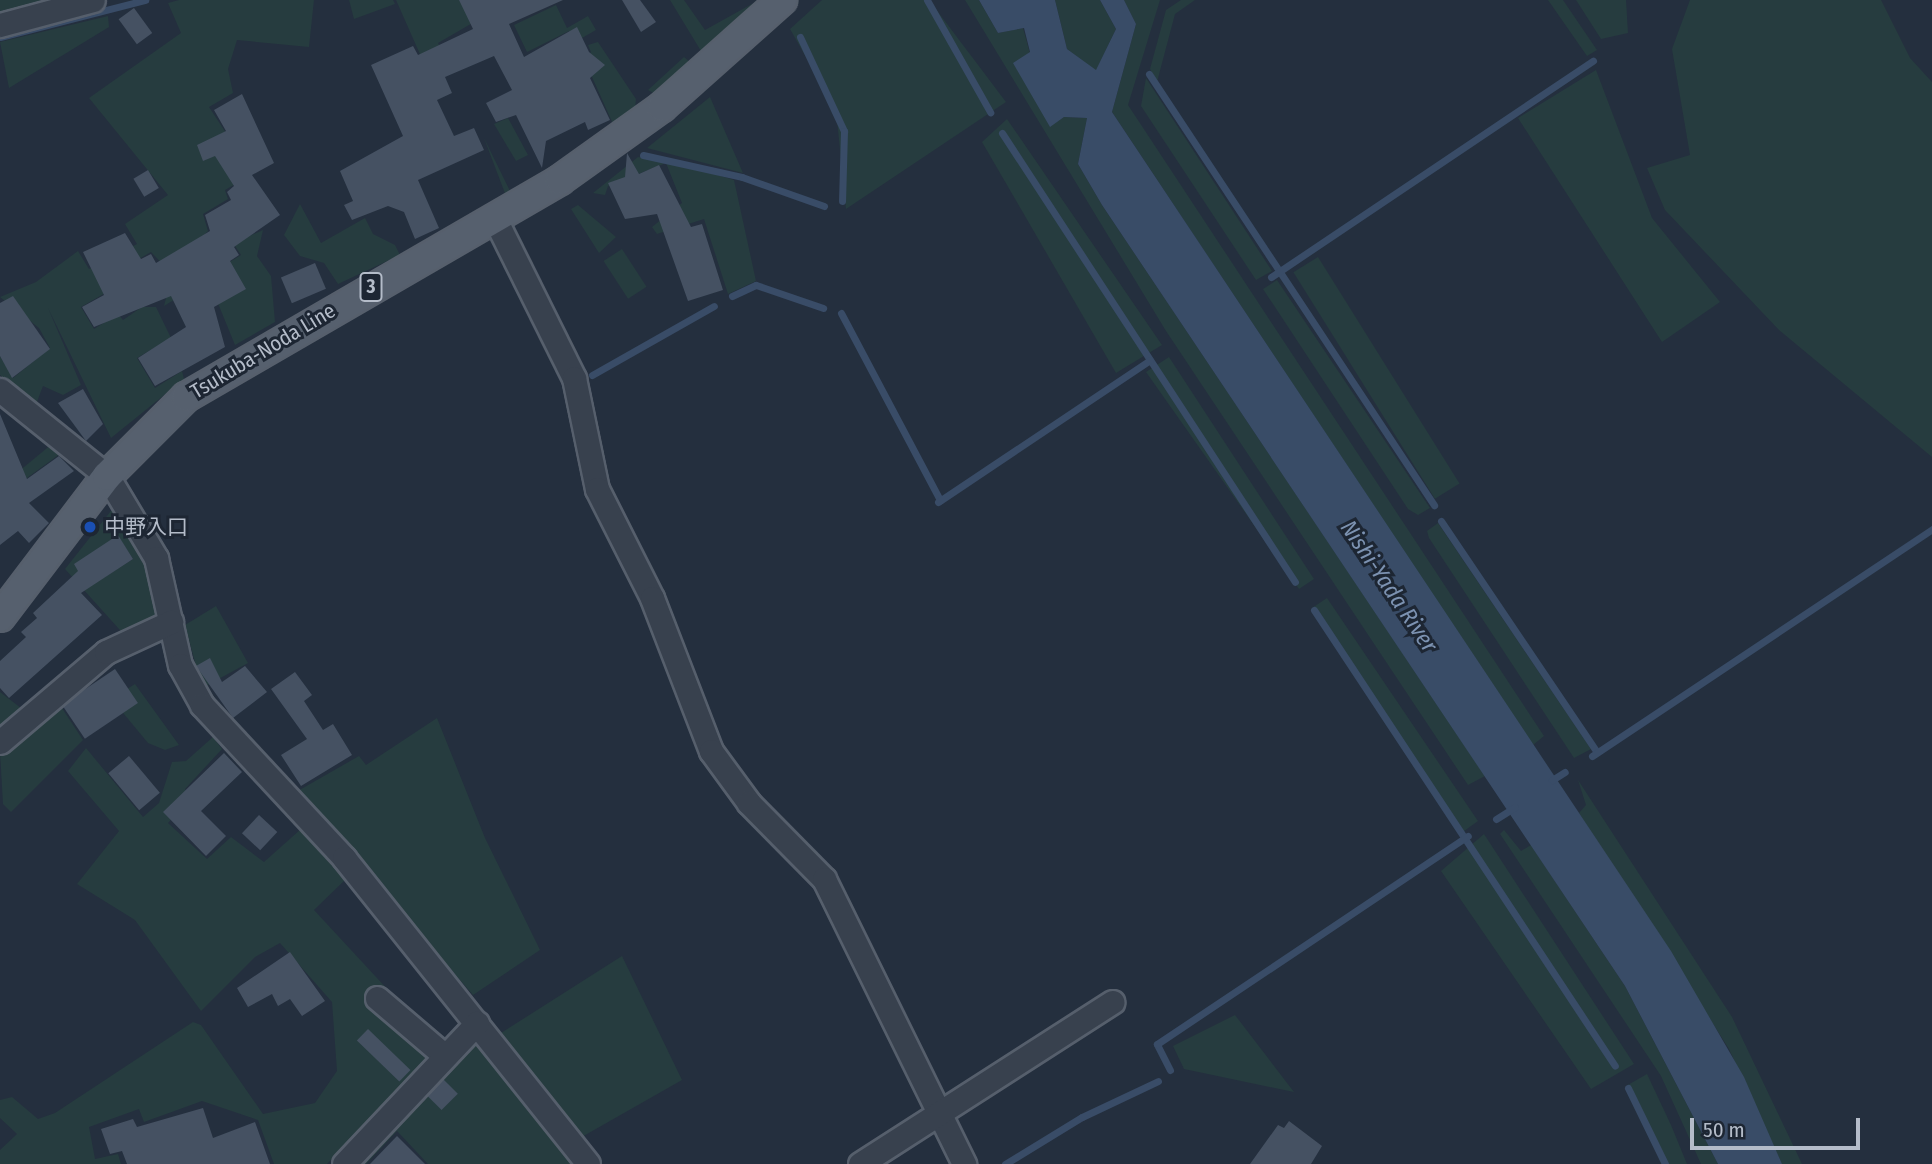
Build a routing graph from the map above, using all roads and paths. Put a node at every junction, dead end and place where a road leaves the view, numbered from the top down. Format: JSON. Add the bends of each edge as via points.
{"nodes":[{"id":1,"x":93,"y":0,"type":"edge"},
{"id":2,"x":782,"y":0,"type":"edge"},
{"id":3,"x":0,"y":25,"type":"edge"},
{"id":4,"x":495,"y":219,"type":"junction"},
{"id":5,"x":0,"y":390,"type":"edge"},
{"id":6,"x":107,"y":476,"type":"junction"},
{"id":7,"x":0,"y":617,"type":"edge"},
{"id":8,"x":171,"y":622,"type":"junction"},
{"id":9,"x":0,"y":742,"type":"edge"},
{"id":10,"x":377,"y":998,"type":"dead end"},
{"id":11,"x":1112,"y":1002,"type":"dead end"},
{"id":12,"x":477,"y":1023,"type":"junction"},
{"id":13,"x":445,"y":1056,"type":"junction"},
{"id":14,"x":937,"y":1119,"type":"junction"},
{"id":15,"x":344,"y":1164,"type":"edge"},
{"id":16,"x":588,"y":1164,"type":"edge"},
{"id":17,"x":860,"y":1164,"type":"edge"},
{"id":18,"x":964,"y":1164,"type":"edge"}],
"edges":[{"from":1,"to":3,"type":"street"},
{"from":2,"to":4,"type":"main road","name":"Tsukuba-Noda Line","number":"3","via":[[662,107]]},
{"from":4,"to":6,"type":"main road","name":"Tsukuba-Noda Line","number":"3","via":[[215,378],[187,397]]},
{"from":4,"to":14,"type":"street","via":[[574,378],[597,489],[652,598],[711,751],[750,803],[824,879]]},
{"from":5,"to":6,"type":"street"},
{"from":6,"to":7,"type":"main road","name":"Tsukuba-Noda Line","number":"3"},
{"from":6,"to":8,"type":"street","via":[[156,558]]},
{"from":8,"to":9,"type":"street","via":[[106,652]]},
{"from":8,"to":12,"type":"street","via":[[180,665],[217,725],[344,858]]},
{"from":10,"to":13,"type":"street"},
{"from":11,"to":14,"type":"street"},
{"from":12,"to":13,"type":"street"},
{"from":12,"to":16,"type":"street"},
{"from":13,"to":15,"type":"street"},
{"from":14,"to":17,"type":"street"},
{"from":14,"to":18,"type":"street"}]}
